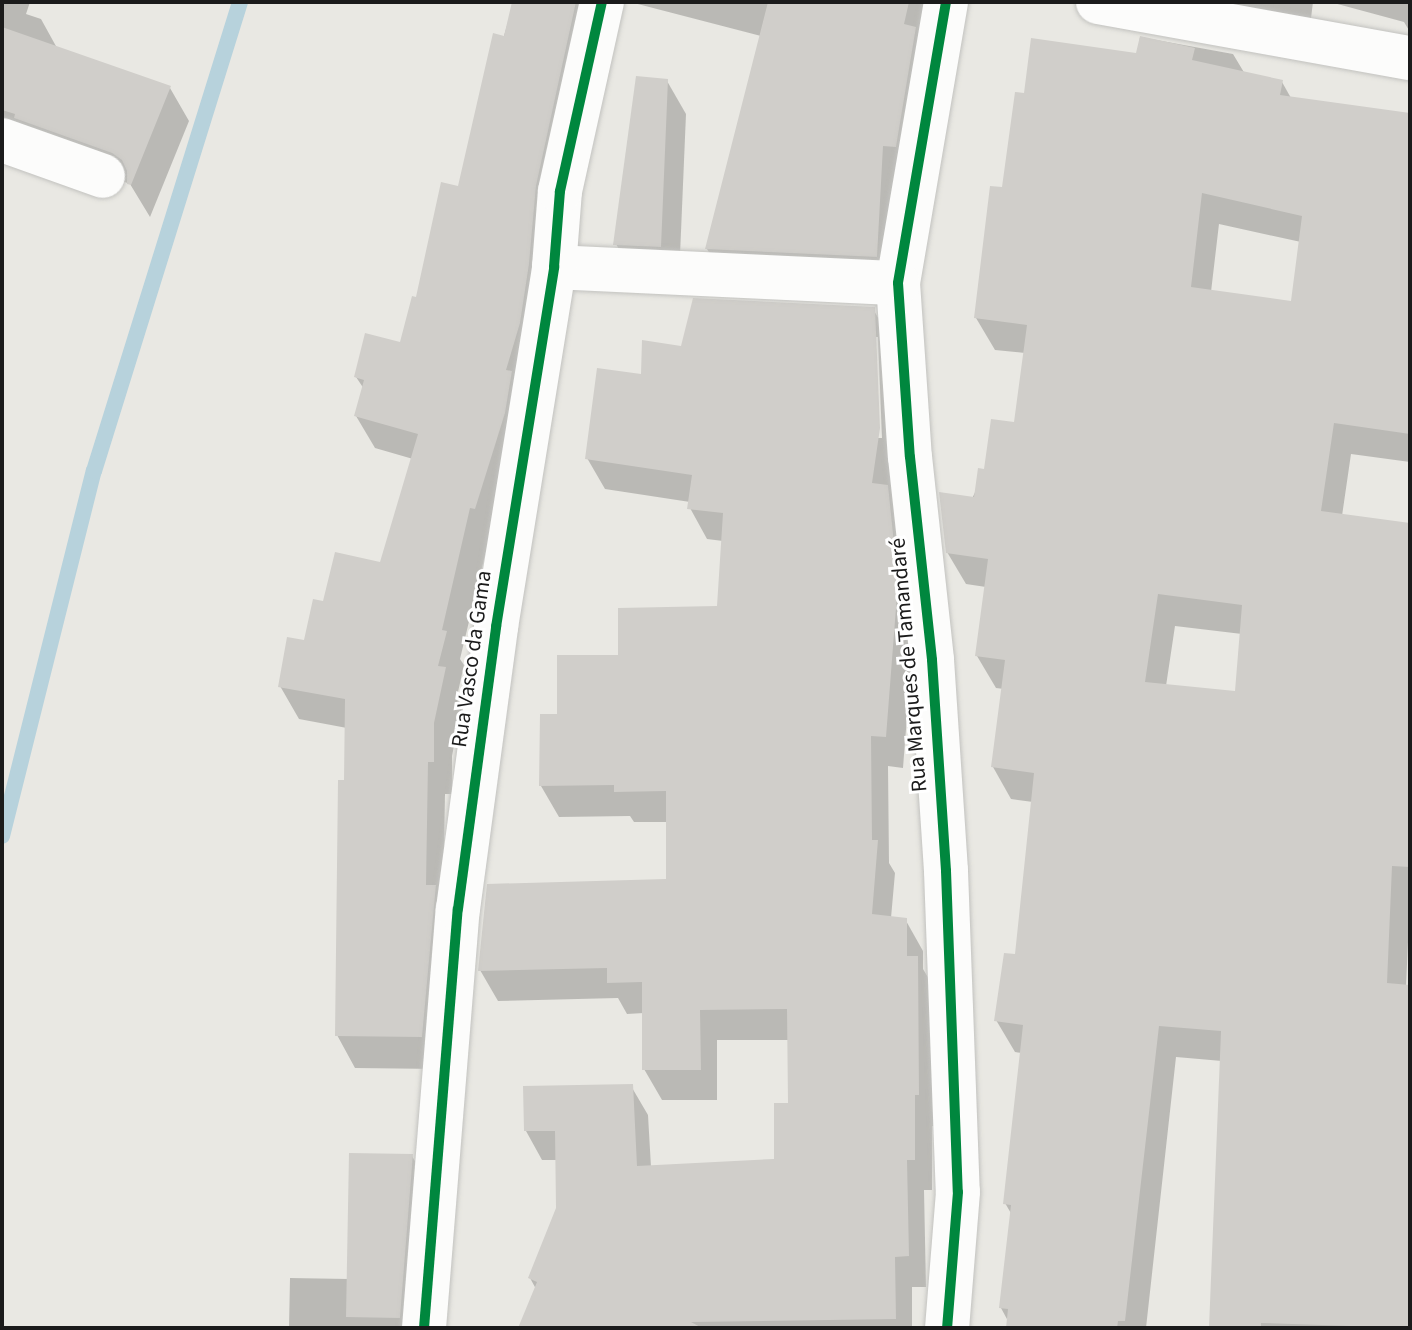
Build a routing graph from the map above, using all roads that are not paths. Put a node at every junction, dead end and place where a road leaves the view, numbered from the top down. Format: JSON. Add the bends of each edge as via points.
{"nodes":[{"id":1,"x":602,"y":2,"type":"edge"},
{"id":2,"x":946,"y":2,"type":"edge"},
{"id":3,"x":1098,"y":2,"type":"edge"},
{"id":4,"x":1410,"y":58,"type":"edge"},
{"id":5,"x":2,"y":140,"type":"edge"},
{"id":6,"x":103,"y":176,"type":"dead end"},
{"id":7,"x":554,"y":267,"type":"junction"},
{"id":8,"x":898,"y":283,"type":"junction"},
{"id":9,"x":424,"y":1328,"type":"edge"},
{"id":10,"x":947,"y":1328,"type":"edge"}],
"edges":[{"from":1,"to":7,"type":"street","name":"Rua Vasco da Gama","via":[[560,191]]},
{"from":2,"to":8,"type":"street","name":"Rua Marques de Tamandaré"},
{"from":3,"to":4,"type":"street"},
{"from":5,"to":6,"type":"street"},
{"from":7,"to":8,"type":"street"},
{"from":7,"to":9,"type":"street","name":"Rua Vasco da Gama","via":[[496,627],[458,909]]},
{"from":8,"to":10,"type":"street","name":"Rua Marques de Tamandaré","via":[[946,871],[958,1192]]}]}
